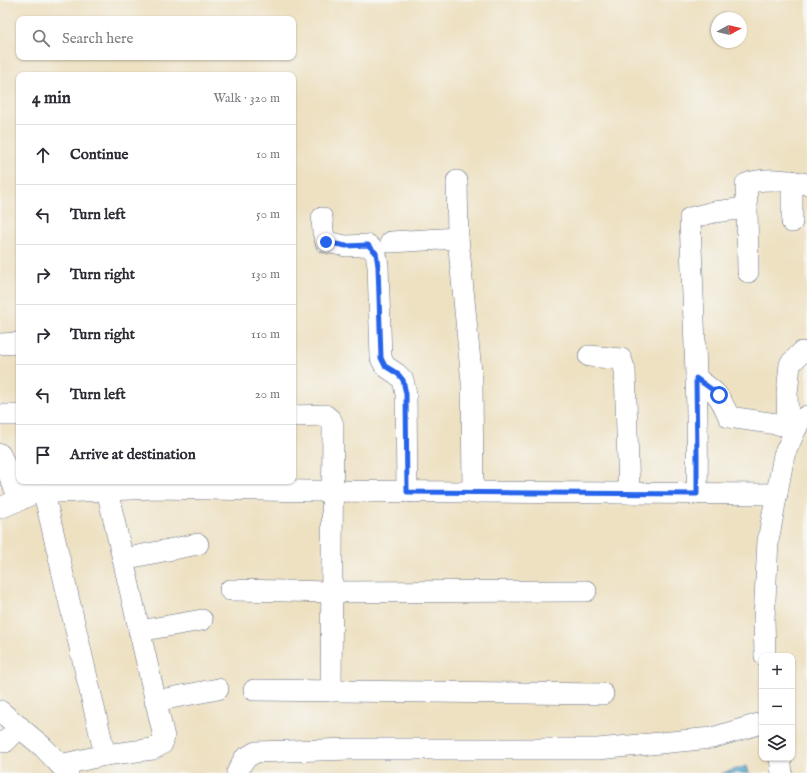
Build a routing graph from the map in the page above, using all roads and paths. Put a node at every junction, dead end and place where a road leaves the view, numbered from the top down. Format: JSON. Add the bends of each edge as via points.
{"nodes":[{"id":1,"x":457,"y":181,"type":"dead end"},
{"id":2,"x":800,"y":183,"type":"edge"},
{"id":3,"x":747,"y":208,"type":"junction"},
{"id":4,"x":322,"y":218,"type":"dead end"},
{"id":5,"x":792,"y":222,"type":"dead end"},
{"id":6,"x":458,"y":238,"type":"junction"},
{"id":7,"x":391,"y":242,"type":"dead end"},
{"id":8,"x":748,"y":272,"type":"dead end"},
{"id":9,"x":16,"y":343,"type":"edge"},
{"id":10,"x":0,"y":344,"type":"edge"},
{"id":11,"x":802,"y":352,"type":"dead end"},
{"id":12,"x":588,"y":356,"type":"dead end"},
{"id":13,"x":696,"y":378,"type":"junction"},
{"id":14,"x":0,"y":416,"type":"edge"},
{"id":15,"x":16,"y":416,"type":"edge"},
{"id":16,"x":296,"y":416,"type":"edge"},
{"id":17,"x":797,"y":423,"type":"edge"},
{"id":18,"x":0,"y":454,"type":"edge"},
{"id":19,"x":107,"y":490,"type":"junction"},
{"id":20,"x":334,"y":492,"type":"junction"},
{"id":21,"x":407,"y":492,"type":"junction"},
{"id":22,"x":473,"y":492,"type":"junction"},
{"id":23,"x":44,"y":493,"type":"junction"},
{"id":24,"x":628,"y":493,"type":"junction"},
{"id":25,"x":697,"y":494,"type":"junction"},
{"id":26,"x":777,"y":494,"type":"junction"},
{"id":27,"x":20,"y":500,"type":"junction"},
{"id":28,"x":0,"y":508,"type":"edge"},
{"id":29,"x":198,"y":544,"type":"dead end"},
{"id":30,"x":123,"y":559,"type":"junction"},
{"id":31,"x":230,"y":590,"type":"dead end"},
{"id":32,"x":586,"y":591,"type":"dead end"},
{"id":33,"x":332,"y":592,"type":"junction"},
{"id":34,"x":202,"y":620,"type":"dead end"},
{"id":35,"x":139,"y":631,"type":"junction"},
{"id":36,"x":765,"y":653,"type":"edge"},
{"id":37,"x":218,"y":690,"type":"dead end"},
{"id":38,"x":254,"y":690,"type":"dead end"},
{"id":39,"x":331,"y":692,"type":"junction"},
{"id":40,"x":603,"y":694,"type":"dead end"},
{"id":41,"x":155,"y":701,"type":"junction"},
{"id":42,"x":0,"y":711,"type":"edge"},
{"id":43,"x":759,"y":724,"type":"edge"},
{"id":44,"x":20,"y":727,"type":"junction"},
{"id":45,"x":0,"y":742,"type":"edge"},
{"id":46,"x":105,"y":754,"type":"junction"},
{"id":47,"x":780,"y":761,"type":"edge"},
{"id":48,"x":64,"y":769,"type":"edge"},
{"id":49,"x":237,"y":773,"type":"edge"},
{"id":50,"x":782,"y":773,"type":"edge"}],
"edges":[{"from":1,"to":6,"type":"street"},
{"from":2,"to":3,"type":"street","via":[[756,180],[746,184]]},
{"from":2,"to":5,"type":"street"},
{"from":3,"to":8,"type":"street"},
{"from":3,"to":13,"type":"street","via":[[690,218]]},
{"from":4,"to":21,"type":"street","via":[[326,242],[346,246],[368,245],[376,253],[381,358],[385,366],[403,380],[406,394]]},
{"from":6,"to":7,"type":"street"},
{"from":6,"to":22,"type":"street","via":[[472,382]]},
{"from":9,"to":10,"type":"street"},
{"from":11,"to":17,"type":"street","via":[[790,364],[788,394]]},
{"from":12,"to":24,"type":"street","via":[[621,359],[623,363]]},
{"from":13,"to":17,"type":"street","via":[[719,395],[729,417]]},
{"from":13,"to":25,"type":"street"},
{"from":14,"to":15,"type":"street"},
{"from":16,"to":20,"type":"street","via":[[325,415],[331,420]]},
{"from":17,"to":26,"type":"street","via":[[784,455]]},
{"from":18,"to":27,"type":"street"},
{"from":19,"to":20,"type":"street","via":[[156,488]]},
{"from":19,"to":23,"type":"street"},
{"from":19,"to":30,"type":"street"},
{"from":20,"to":21,"type":"street"},
{"from":20,"to":33,"type":"street"},
{"from":21,"to":22,"type":"street"},
{"from":22,"to":24,"type":"street"},
{"from":23,"to":27,"type":"street","via":[[35,493]]},
{"from":23,"to":46,"type":"street"},
{"from":24,"to":25,"type":"street"},
{"from":25,"to":26,"type":"street"},
{"from":26,"to":36,"type":"street","via":[[768,541]]},
{"from":27,"to":28,"type":"street"},
{"from":29,"to":30,"type":"street"},
{"from":30,"to":35,"type":"street"},
{"from":31,"to":33,"type":"street"},
{"from":32,"to":33,"type":"street"},
{"from":33,"to":39,"type":"street"},
{"from":34,"to":35,"type":"street"},
{"from":35,"to":41,"type":"street"},
{"from":37,"to":41,"type":"street"},
{"from":38,"to":39,"type":"street"},
{"from":39,"to":40,"type":"street"},
{"from":41,"to":46,"type":"street","via":[[164,737],[162,744],[153,749]]},
{"from":42,"to":44,"type":"street"},
{"from":43,"to":49,"type":"street","via":[[712,738],[598,749],[352,748],[256,752],[244,759]]},
{"from":44,"to":45,"type":"street","via":[[5,742]]},
{"from":44,"to":48,"type":"street","via":[[43,746]]},
{"from":46,"to":48,"type":"street"},
{"from":47,"to":50,"type":"street"}]}
